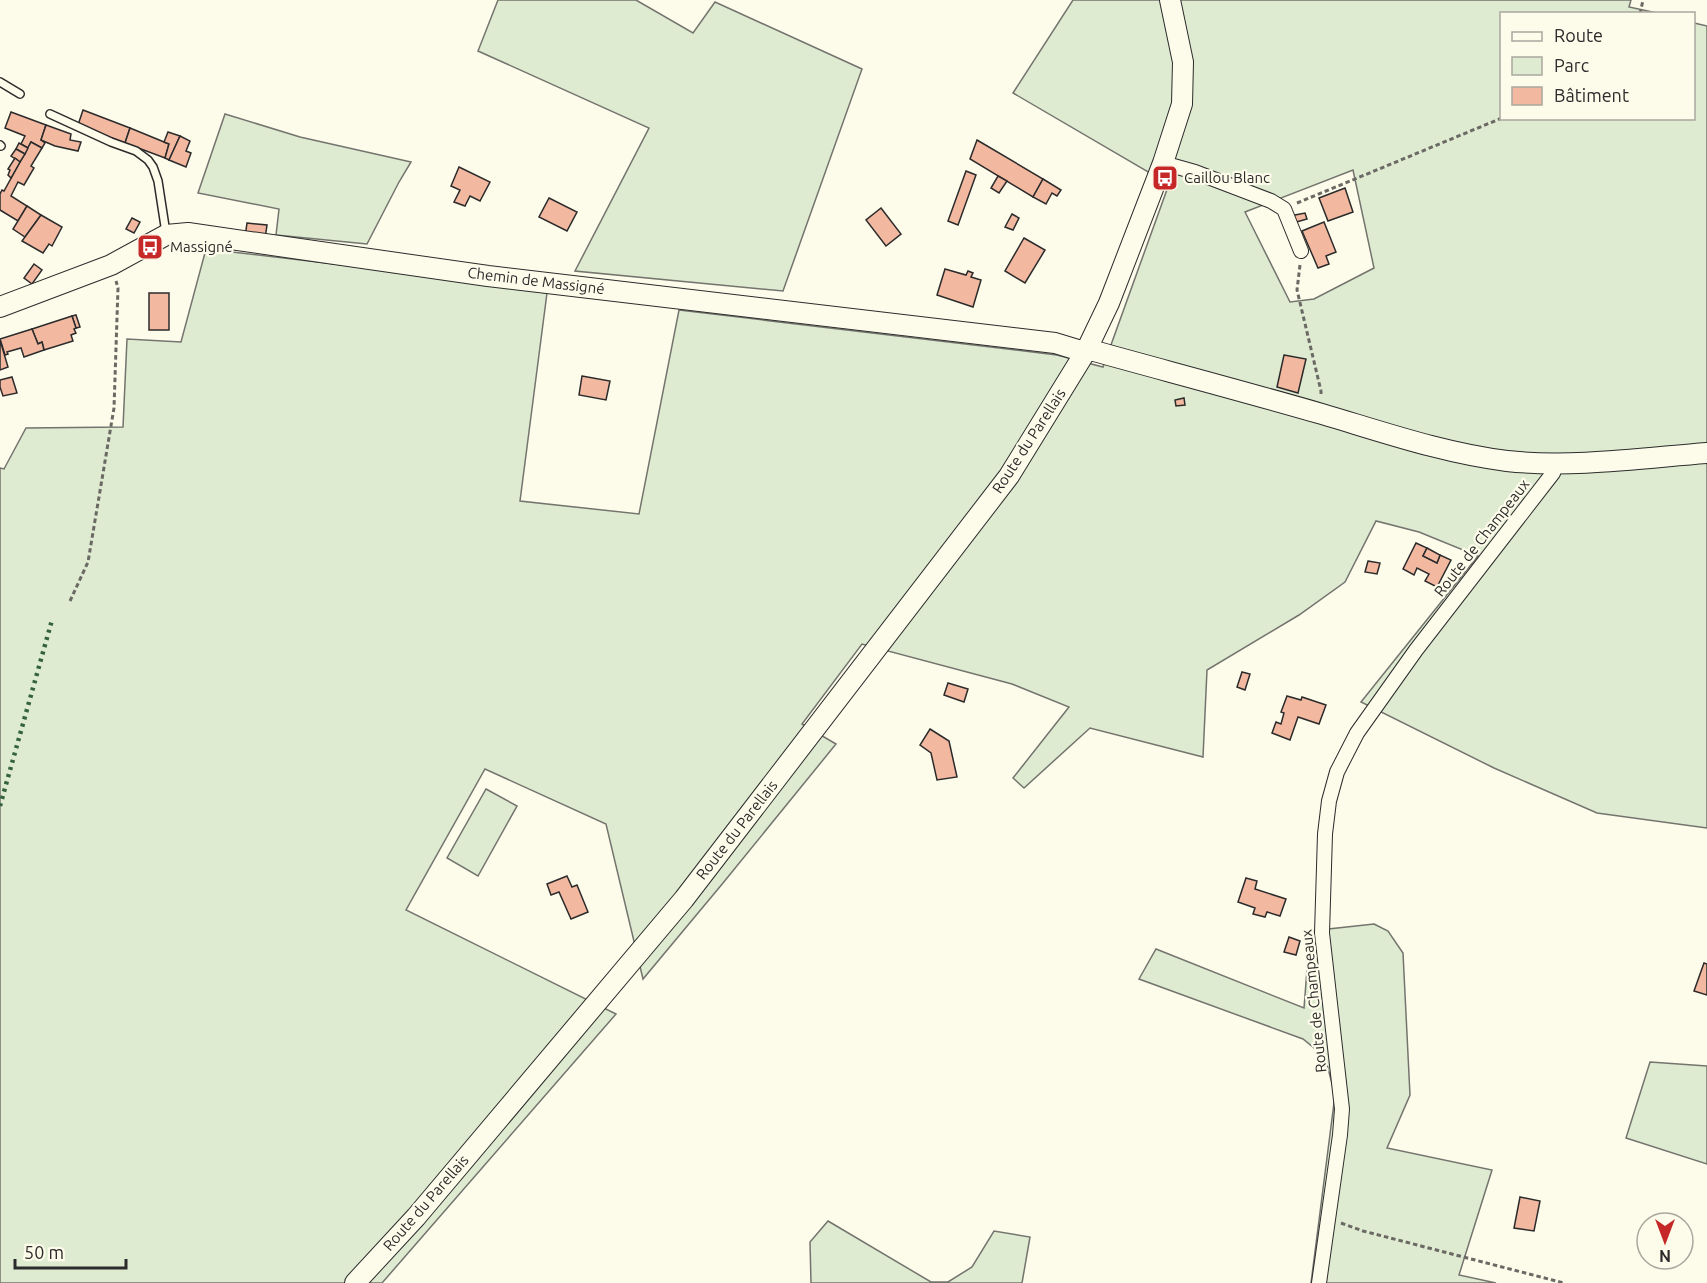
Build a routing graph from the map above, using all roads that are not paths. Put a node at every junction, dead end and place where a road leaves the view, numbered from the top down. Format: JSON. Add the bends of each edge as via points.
{"nodes":[{"id":1,"x":1170,"y":0,"type":"edge"},
{"id":2,"x":0,"y":82,"type":"edge"},
{"id":3,"x":20,"y":94,"type":"dead end"},
{"id":4,"x":50,"y":114,"type":"dead end"},
{"id":5,"x":1163,"y":163,"type":"junction"},
{"id":6,"x":166,"y":235,"type":"junction"},
{"id":7,"x":1301,"y":251,"type":"road end"},
{"id":8,"x":0,"y":307,"type":"edge"},
{"id":9,"x":1086,"y":351,"type":"junction"},
{"id":10,"x":1707,"y":453,"type":"edge"},
{"id":11,"x":1557,"y":463,"type":"junction"},
{"id":12,"x":356,"y":1283,"type":"edge"},
{"id":13,"x":1319,"y":1283,"type":"edge"}],
"edges":[{"from":1,"to":5,"type":"street","name":"Route du Parellais","via":[[1183,62],[1182,104]]},
{"from":2,"to":3,"type":"lane"},
{"from":4,"to":6,"type":"lane","via":[[136,151],[148,160],[158,181]]},
{"from":5,"to":7,"type":"street","via":[[1284,209]]},
{"from":5,"to":9,"type":"street","name":"Route du Parellais","via":[[1109,303]]},
{"from":6,"to":8,"type":"street","name":"Chemin de Massigné","via":[[111,265]]},
{"from":6,"to":9,"type":"street","name":"Chemin de Massigné","via":[[188,233],[488,276],[1032,340]]},
{"from":9,"to":11,"type":"street","name":"Chemin de Massigné","via":[[1434,448],[1510,461]]},
{"from":9,"to":12,"type":"street","name":"Route du Parellais","via":[[1009,476],[684,898]]},
{"from":10,"to":11,"type":"street","name":"Chemin de Massigné"},
{"from":11,"to":13,"type":"street","name":"Route de Champeaux","via":[[1357,733],[1329,801],[1322,933],[1341,1109]]}]}
